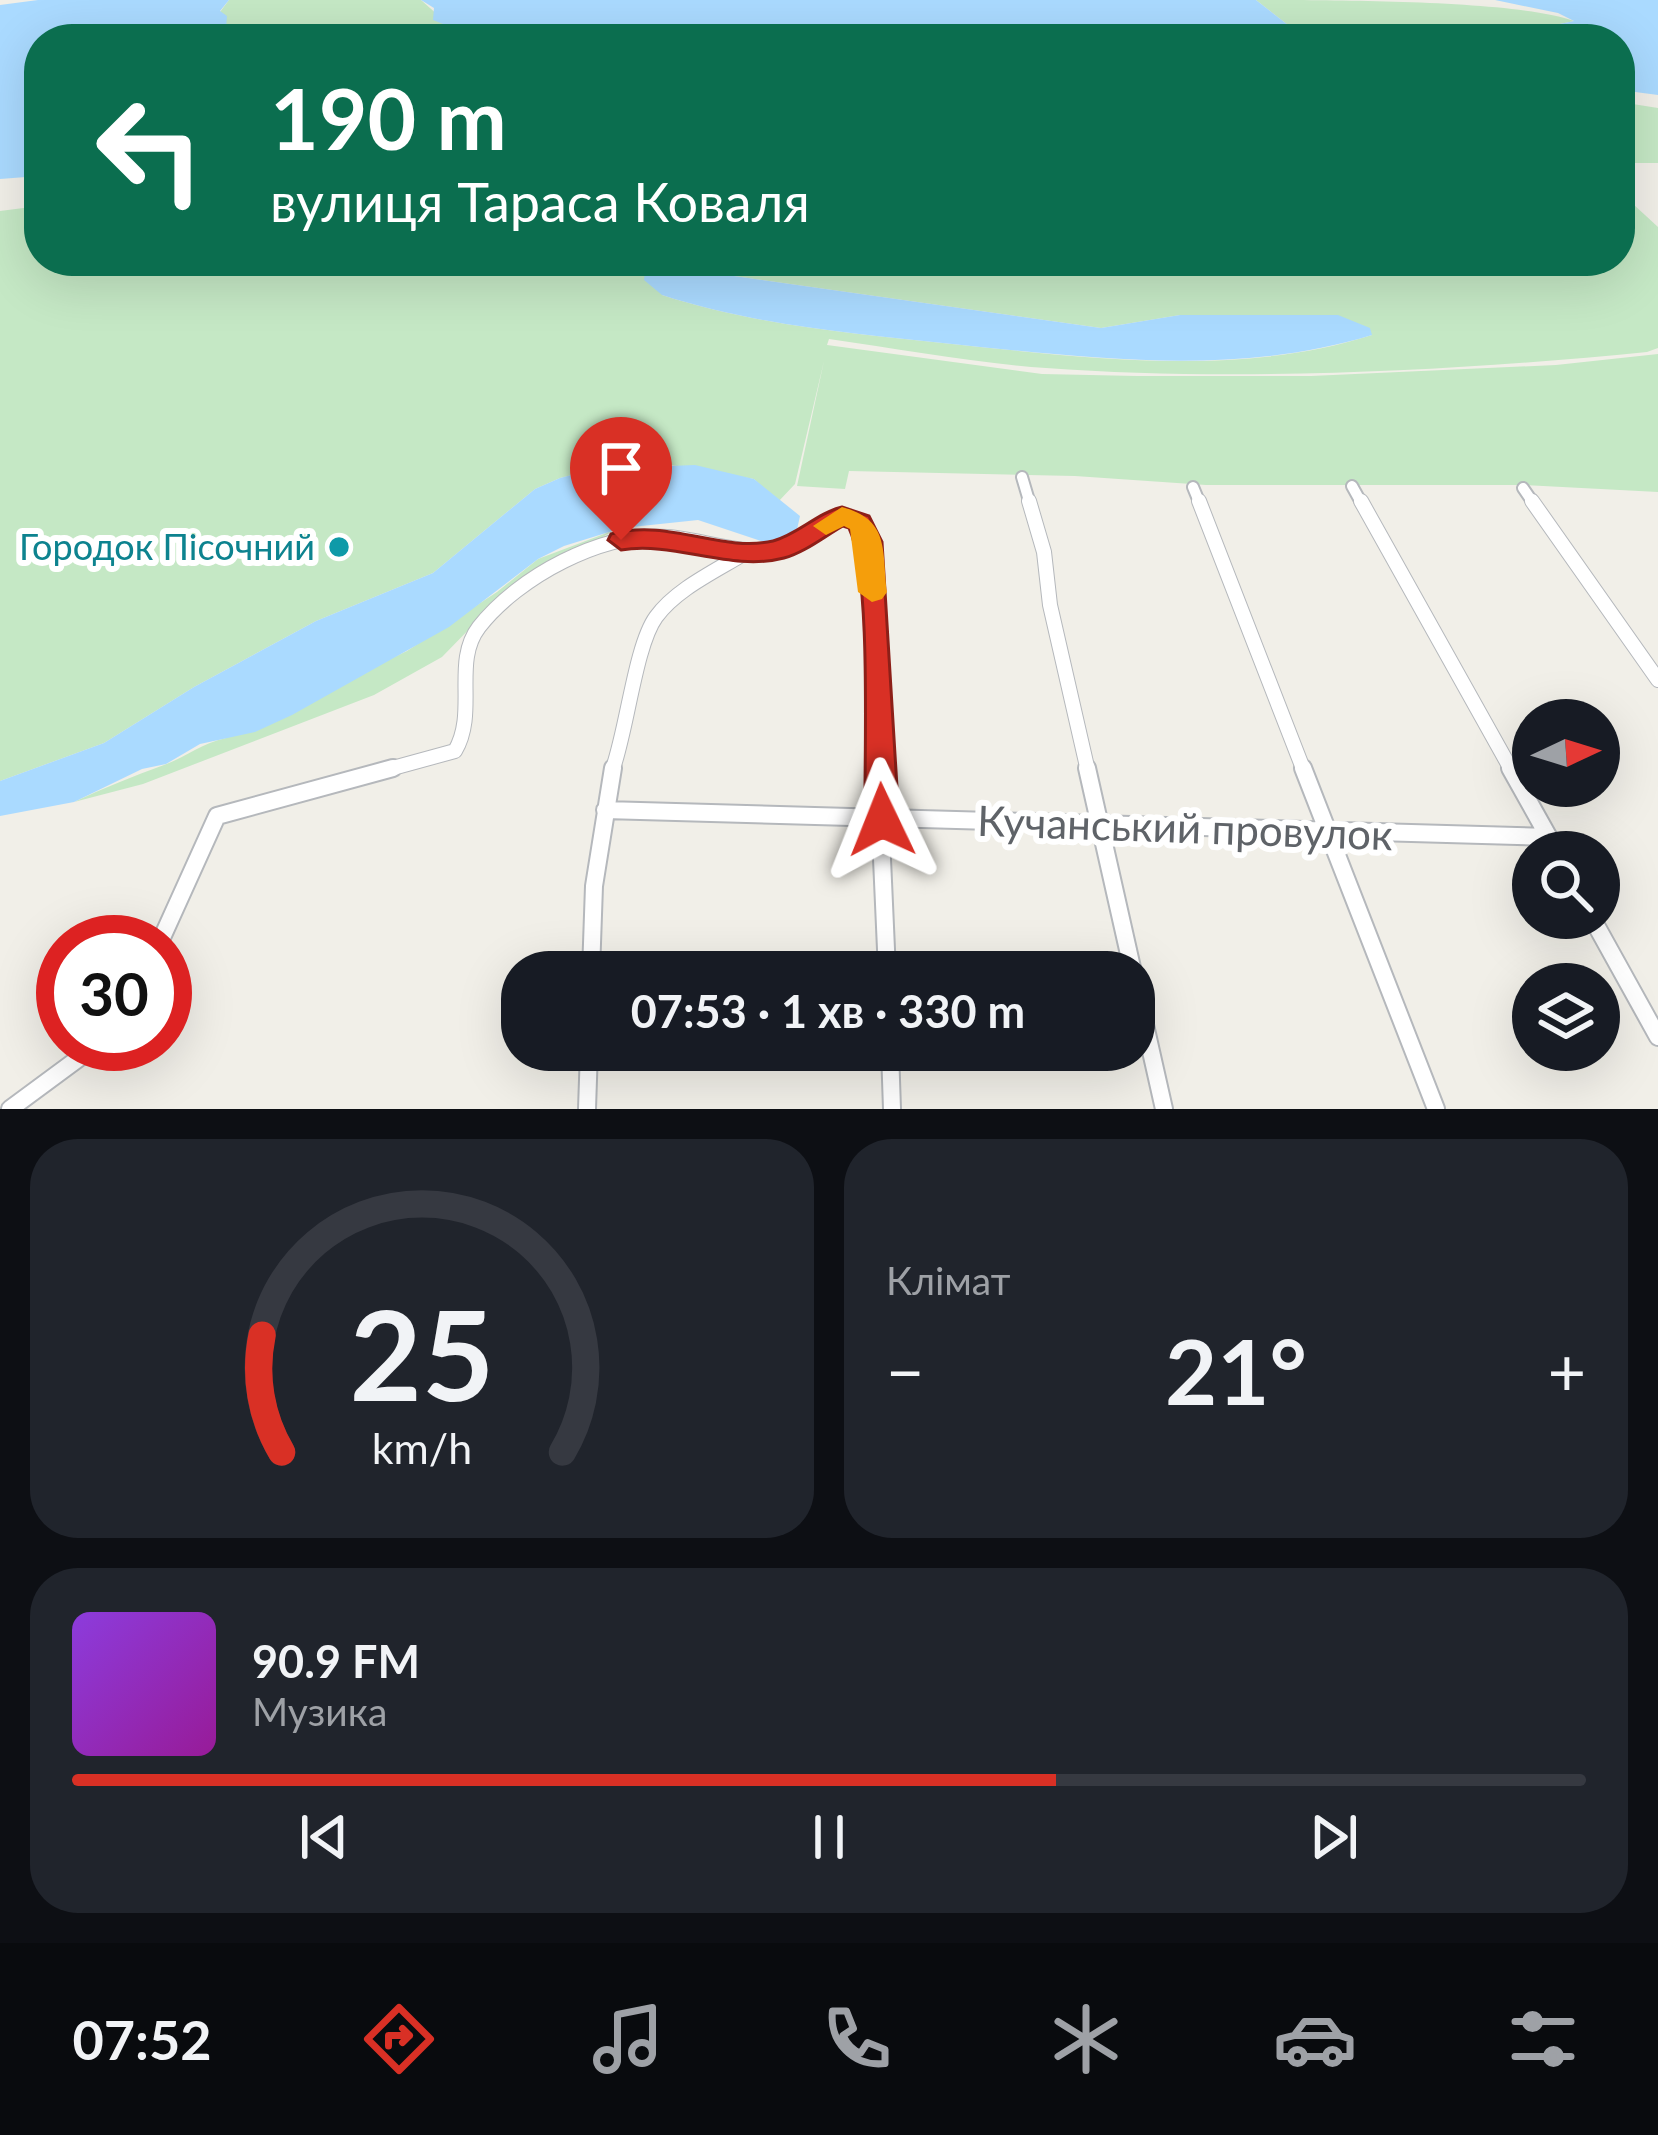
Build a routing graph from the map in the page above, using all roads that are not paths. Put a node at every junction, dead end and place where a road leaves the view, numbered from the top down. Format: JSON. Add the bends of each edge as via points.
{"nodes":[{"id":1,"x":1022,"y":477,"type":"dead end"},
{"id":2,"x":1352,"y":486,"type":"dead end"},
{"id":3,"x":1193,"y":487,"type":"dead end"},
{"id":4,"x":1523,"y":488,"type":"dead end"},
{"id":5,"x":748,"y":551,"type":"junction"},
{"id":6,"x":1658,"y":680,"type":"edge"},
{"id":7,"x":605,"y":810,"type":"junction"},
{"id":8,"x":882,"y":820,"type":"junction"},
{"id":9,"x":1102,"y":825,"type":"junction"},
{"id":10,"x":1545,"y":831,"type":"edge"},
{"id":11,"x":1326,"y":832,"type":"junction"},
{"id":12,"x":1512,"y":843,"type":"edge"},
{"id":13,"x":172,"y":915,"type":"edge"},
{"id":14,"x":1604,"y":939,"type":"edge"},
{"id":15,"x":592,"y":951,"type":"edge"},
{"id":16,"x":886,"y":951,"type":"edge"},
{"id":17,"x":1129,"y":951,"type":"edge"},
{"id":18,"x":1658,"y":1037,"type":"edge"},
{"id":19,"x":1155,"y":1065,"type":"edge"},
{"id":20,"x":61,"y":1071,"type":"edge"},
{"id":21,"x":588,"y":1071,"type":"edge"},
{"id":22,"x":891,"y":1071,"type":"edge"},
{"id":23,"x":10,"y":1109,"type":"edge"},
{"id":24,"x":587,"y":1109,"type":"edge"},
{"id":25,"x":892,"y":1109,"type":"edge"},
{"id":26,"x":1165,"y":1109,"type":"edge"},
{"id":27,"x":1436,"y":1109,"type":"edge"}],
"edges":[{"from":1,"to":9,"type":"street"},
{"from":2,"to":10,"type":"street"},
{"from":3,"to":11,"type":"street"},
{"from":4,"to":6,"type":"street"},
{"from":5,"to":7,"type":"street","via":[[654,619]]},
{"from":5,"to":8,"type":"street","via":[[799,543],[842,515],[860,523],[869,542]]},
{"from":5,"to":13,"type":"street","via":[[653,536],[621,540],[520,592],[470,640],[468,728],[455,751],[217,816]]},
{"from":7,"to":8,"type":"street","name":"Кучанський провулок"},
{"from":7,"to":15,"type":"street"},
{"from":8,"to":9,"type":"street","name":"Кучанський провулок"},
{"from":8,"to":16,"type":"street"},
{"from":9,"to":11,"type":"street","name":"Кучанський провулок"},
{"from":9,"to":17,"type":"street"},
{"from":11,"to":12,"type":"street","name":"Кучанський провулок"},
{"from":11,"to":27,"type":"street"},
{"from":14,"to":18,"type":"street"},
{"from":19,"to":26,"type":"street"},
{"from":20,"to":23,"type":"street"},
{"from":21,"to":24,"type":"street"},
{"from":22,"to":25,"type":"street"}]}
